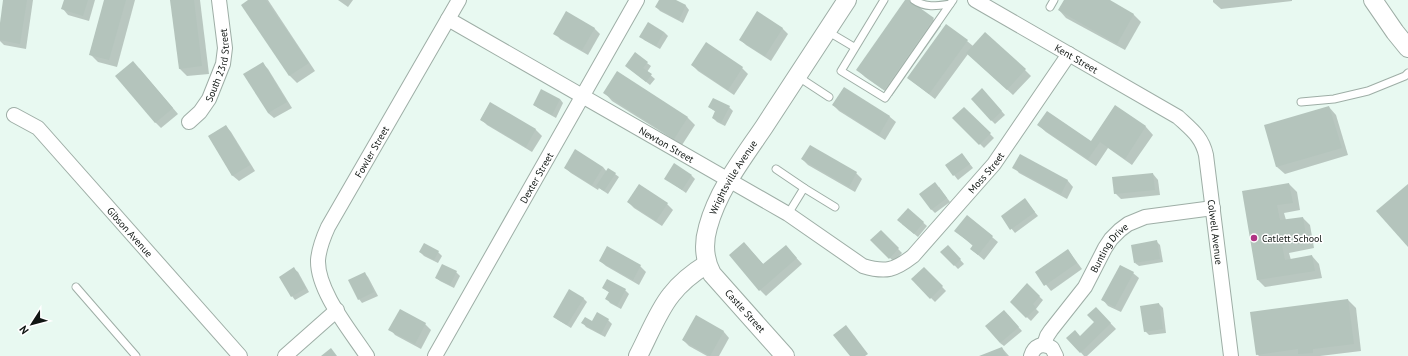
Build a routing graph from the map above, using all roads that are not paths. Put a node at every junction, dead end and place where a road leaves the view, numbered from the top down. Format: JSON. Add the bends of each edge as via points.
{"nodes":[{"id":1,"x":219,"y":0,"type":"edge"},
{"id":2,"x":459,"y":0,"type":"edge"},
{"id":3,"x":637,"y":0,"type":"edge"},
{"id":4,"x":848,"y":0,"type":"edge"},
{"id":5,"x":884,"y":0,"type":"edge"},
{"id":6,"x":914,"y":0,"type":"edge"},
{"id":7,"x":1054,"y":0,"type":"edge"},
{"id":8,"x":1374,"y":0,"type":"edge"},
{"id":9,"x":978,"y":1,"type":"edge"},
{"id":10,"x":952,"y":2,"type":"edge"},
{"id":11,"x":1050,"y":7,"type":"dead end"},
{"id":12,"x":448,"y":19,"type":"junction"},
{"id":13,"x":827,"y":31,"type":"junction"},
{"id":14,"x":854,"y":47,"type":"junction"},
{"id":15,"x":1408,"y":48,"type":"edge"},
{"id":16,"x":1069,"y":54,"type":"junction"},
{"id":17,"x":1408,"y":73,"type":"edge"},
{"id":18,"x":797,"y":76,"type":"junction"},
{"id":19,"x":583,"y":96,"type":"junction"},
{"id":20,"x":829,"y":97,"type":"dead end"},
{"id":21,"x":1301,"y":102,"type":"dead end"},
{"id":22,"x":14,"y":115,"type":"dead end"},
{"id":23,"x":1178,"y":117,"type":"joint"},
{"id":24,"x":189,"y":122,"type":"dead end"},
{"id":25,"x":776,"y":169,"type":"dead end"},
{"id":26,"x":729,"y":179,"type":"junction"},
{"id":27,"x":804,"y":188,"type":"junction"},
{"id":28,"x":835,"y":207,"type":"dead end"},
{"id":29,"x":1213,"y":208,"type":"junction"},
{"id":30,"x":788,"y":214,"type":"junction"},
{"id":31,"x":707,"y":264,"type":"junction"},
{"id":32,"x":884,"y":270,"type":"joint"},
{"id":33,"x":76,"y":287,"type":"dead end"},
{"id":34,"x":337,"y":310,"type":"junction"},
{"id":35,"x":1044,"y":345,"type":"junction"},
{"id":36,"x":136,"y":356,"type":"edge"},
{"id":37,"x":240,"y":356,"type":"edge"},
{"id":38,"x":285,"y":356,"type":"edge"},
{"id":39,"x":367,"y":356,"type":"edge"},
{"id":40,"x":435,"y":356,"type":"edge"},
{"id":41,"x":638,"y":356,"type":"edge"},
{"id":42,"x":785,"y":356,"type":"edge"},
{"id":43,"x":1031,"y":356,"type":"edge"},
{"id":44,"x":1056,"y":356,"type":"edge"},
{"id":45,"x":1231,"y":356,"type":"edge"}],
"edges":[{"from":1,"to":24,"type":"street","name":"South 23rd Street","via":[[225,48],[223,64],[209,99]]},
{"from":2,"to":12,"type":"street","name":"Fowler Street"},
{"from":3,"to":19,"type":"street","name":"Dexter Street"},
{"from":4,"to":13,"type":"street","name":"Wrightsville Avenue"},
{"from":5,"to":14,"type":"lane"},
{"from":6,"to":10,"type":"lane","via":[[931,6]]},
{"from":7,"to":11,"type":"lane"},
{"from":8,"to":15,"type":"street"},
{"from":9,"to":16,"type":"street","name":"Kent Street"},
{"from":10,"to":14,"type":"lane","via":[[885,98],[841,71]]},
{"from":12,"to":19,"type":"street","name":"Newton Street"},
{"from":12,"to":34,"type":"street","name":"Fowler Street","via":[[328,227],[321,244],[318,260],[321,278]]},
{"from":13,"to":14,"type":"lane"},
{"from":13,"to":18,"type":"street","name":"Wrightsville Avenue"},
{"from":16,"to":23,"type":"street","name":"Kent Street"},
{"from":16,"to":32,"type":"street","name":"Moss Street","via":[[994,164],[913,256],[901,265]]},
{"from":17,"to":21,"type":"lane","via":[[1368,91],[1334,99]]},
{"from":18,"to":20,"type":"lane"},
{"from":18,"to":26,"type":"street","name":"Wrightsville Avenue"},
{"from":19,"to":26,"type":"street","name":"Newton Street"},
{"from":19,"to":40,"type":"street","name":"Dexter Street"},
{"from":22,"to":37,"type":"street","name":"Gibson Avenue","via":[[38,128]]},
{"from":23,"to":29,"type":"street","name":"Colwell Avenue","via":[[1204,144]]},
{"from":25,"to":27,"type":"lane"},
{"from":26,"to":30,"type":"street","name":"Newton Street"},
{"from":26,"to":31,"type":"street","name":"Wrightsville Avenue","via":[[707,228],[704,247]]},
{"from":27,"to":28,"type":"lane"},
{"from":27,"to":30,"type":"lane"},
{"from":29,"to":35,"type":"street","name":"Bunting Drive","via":[[1145,217],[1120,230],[1105,248],[1085,287],[1051,330]]},
{"from":29,"to":45,"type":"street","name":"Colwell Avenue"},
{"from":30,"to":32,"type":"street","name":"Newton Street","via":[[863,266]]},
{"from":31,"to":41,"type":"street","via":[[671,294]]},
{"from":31,"to":42,"type":"street","name":"Castle Street","via":[[719,283]]},
{"from":33,"to":36,"type":"lane"},
{"from":34,"to":38,"type":"street"},
{"from":34,"to":39,"type":"street","name":"Fowler Street"},
{"from":35,"to":43,"type":"street","name":"Bunting Drive","via":[[1036,347]]},
{"from":35,"to":44,"type":"street","via":[[1052,348]]}]}
